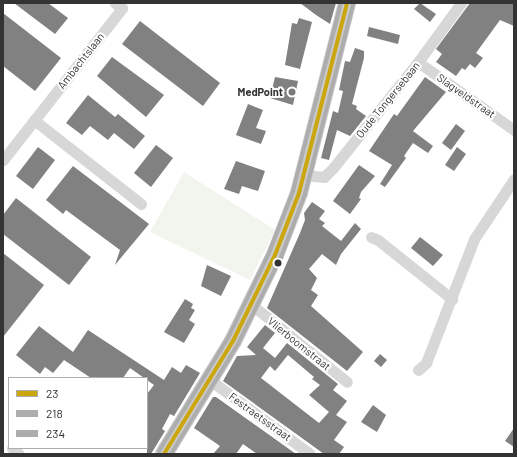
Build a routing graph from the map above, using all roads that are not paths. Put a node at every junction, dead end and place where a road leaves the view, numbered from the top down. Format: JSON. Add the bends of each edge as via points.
{"nodes":[{"id":1,"x":115,"y":3,"type":"edge"},
{"id":2,"x":347,"y":3,"type":"edge"},
{"id":3,"x":461,"y":3,"type":"edge"},
{"id":4,"x":418,"y":62,"type":"junction"},
{"id":5,"x":34,"y":120,"type":"junction"},
{"id":6,"x":514,"y":130,"type":"edge"},
{"id":7,"x":3,"y":160,"type":"edge"},
{"id":8,"x":304,"y":175,"type":"junction"},
{"id":9,"x":514,"y":180,"type":"edge"},
{"id":10,"x":141,"y":204,"type":"dead end"},
{"id":11,"x":370,"y":237,"type":"dead end"},
{"id":12,"x":452,"y":299,"type":"junction"},
{"id":13,"x":252,"y":305,"type":"junction"},
{"id":14,"x":418,"y":370,"type":"dead end"},
{"id":15,"x":210,"y":380,"type":"junction"},
{"id":16,"x":347,"y":382,"type":"dead end"},
{"id":17,"x":164,"y":454,"type":"edge"},
{"id":18,"x":310,"y":454,"type":"edge"}],
"edges":[{"from":1,"to":5,"type":"street","name":"Ambachtslaan","via":[[122,8]]},
{"from":2,"to":8,"type":"main road"},
{"from":3,"to":4,"type":"street","name":"Oude Tongersebaan"},
{"from":4,"to":6,"type":"street","name":"Slagveldstraat"},
{"from":4,"to":8,"type":"street","name":"Oude Tongersebaan","via":[[329,173],[324,177]]},
{"from":5,"to":7,"type":"street","name":"Ambachtslaan"},
{"from":5,"to":10,"type":"street"},
{"from":8,"to":13,"type":"main road","via":[[289,219]]},
{"from":9,"to":12,"type":"street","via":[[474,239]]},
{"from":11,"to":12,"type":"street","via":[[378,240]]},
{"from":12,"to":14,"type":"street","via":[[426,363]]},
{"from":13,"to":15,"type":"main road"},
{"from":13,"to":16,"type":"street","name":"Vlierboomstraat"},
{"from":15,"to":17,"type":"main road"},
{"from":15,"to":18,"type":"street","name":"Festraetsstraat"}]}
